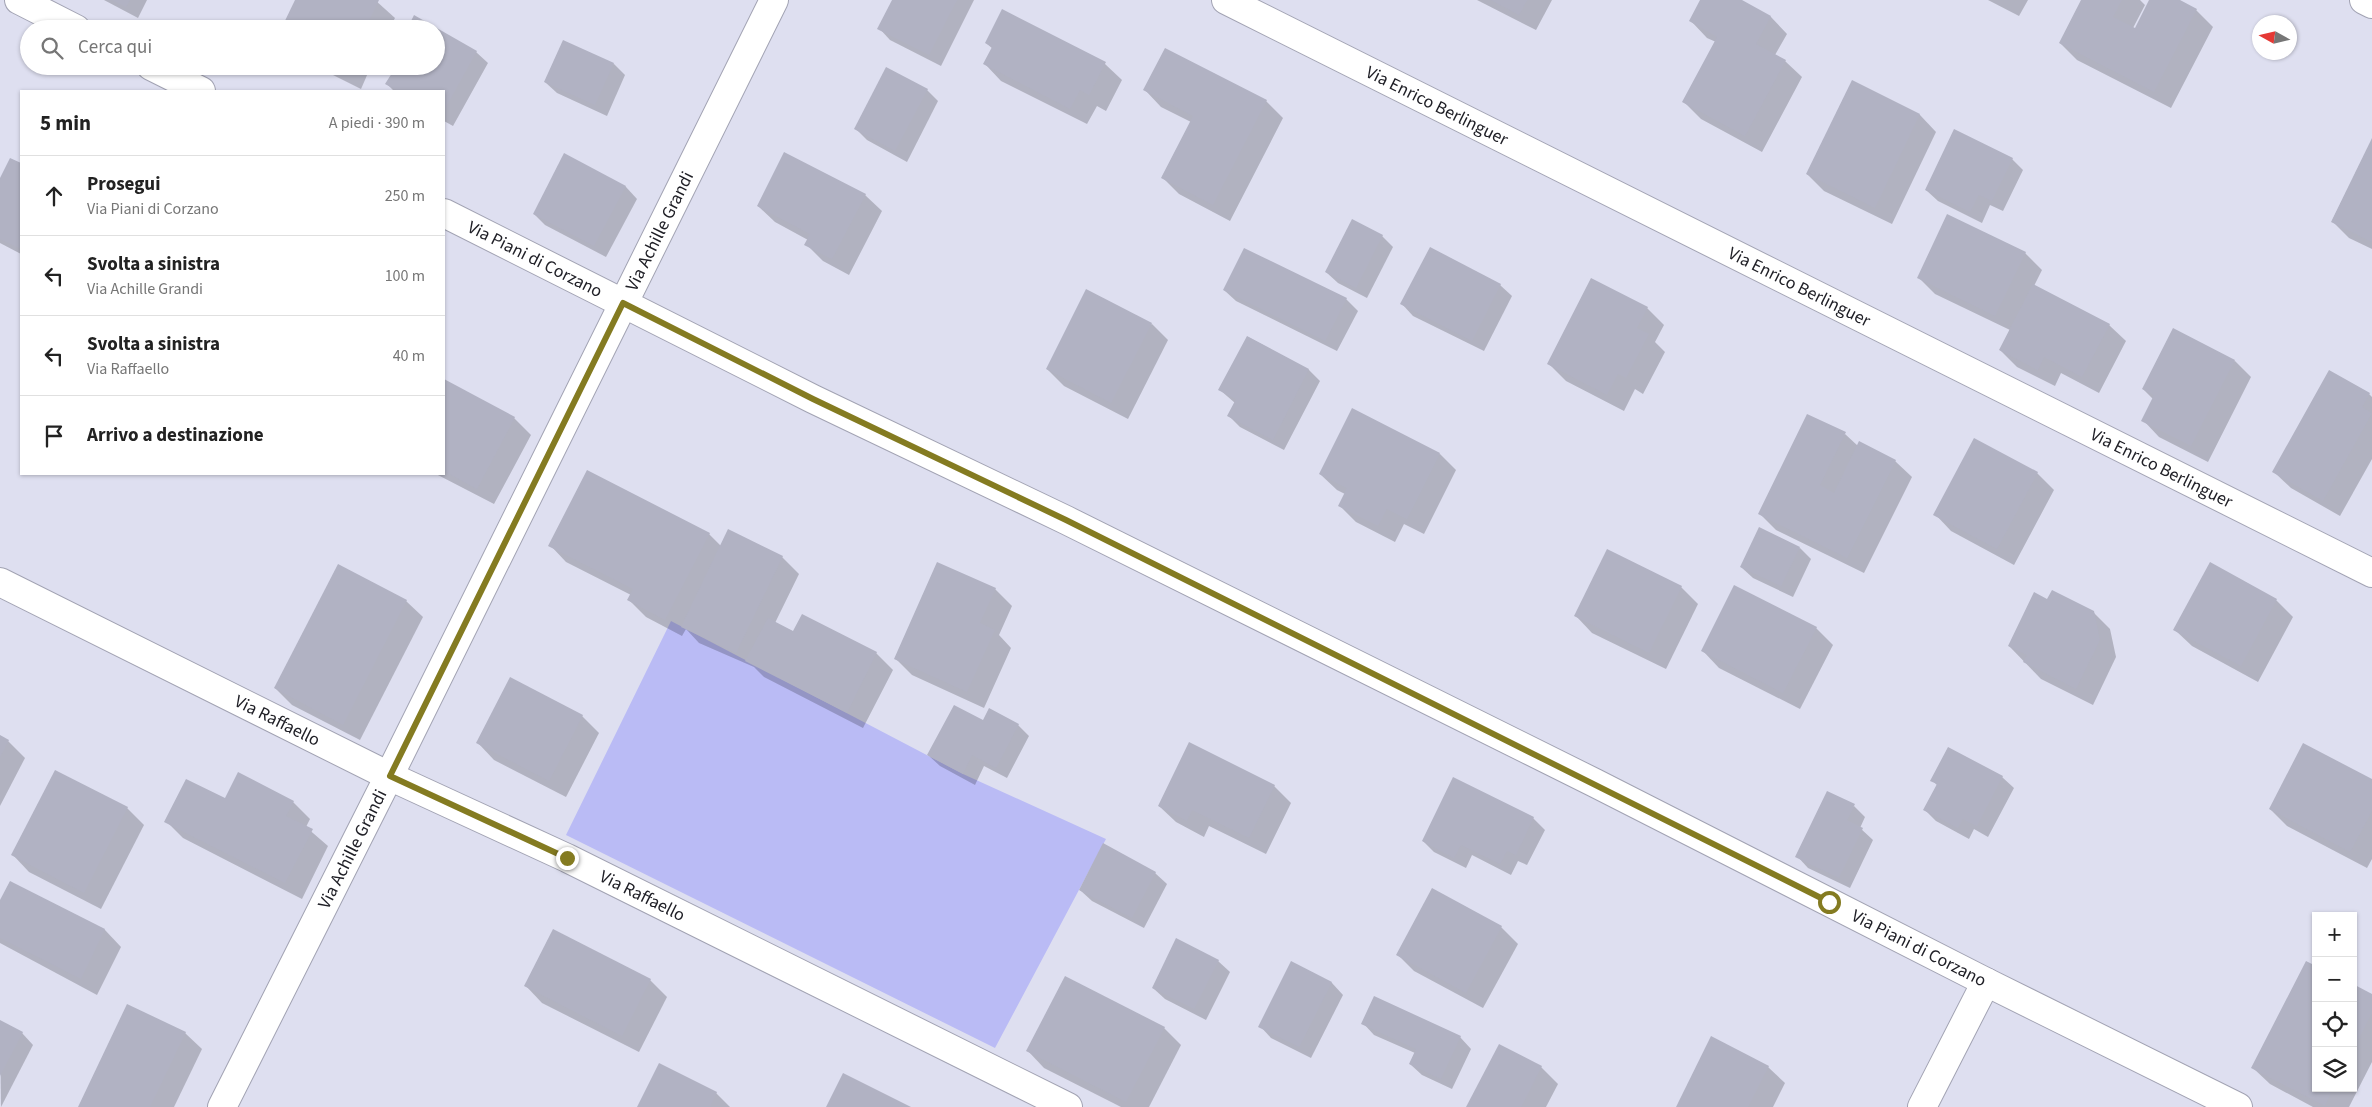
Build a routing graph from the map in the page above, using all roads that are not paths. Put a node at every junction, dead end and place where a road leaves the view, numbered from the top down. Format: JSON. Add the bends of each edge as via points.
{"nodes":[{"id":1,"x":19,"y":0,"type":"edge"},
{"id":2,"x":774,"y":0,"type":"edge"},
{"id":3,"x":1226,"y":0,"type":"edge"},
{"id":4,"x":2364,"y":0,"type":"edge"},
{"id":5,"x":2372,"y":4,"type":"edge"},
{"id":6,"x":58,"y":20,"type":"edge"},
{"id":7,"x":169,"y":75,"type":"edge"},
{"id":8,"x":199,"y":90,"type":"edge"},
{"id":9,"x":445,"y":214,"type":"edge"},
{"id":10,"x":623,"y":303,"type":"junction"},
{"id":11,"x":2372,"y":573,"type":"edge"},
{"id":12,"x":0,"y":582,"type":"edge"},
{"id":13,"x":390,"y":776,"type":"junction"},
{"id":14,"x":1986,"y":982,"type":"junction"},
{"id":15,"x":222,"y":1107,"type":"edge"},
{"id":16,"x":1068,"y":1107,"type":"edge"},
{"id":17,"x":1922,"y":1107,"type":"edge"},
{"id":18,"x":2238,"y":1107,"type":"edge"}],
"edges":[{"from":1,"to":6,"type":"street"},
{"from":2,"to":10,"type":"street","name":"Via Achille Grandi"},
{"from":3,"to":11,"type":"street","name":"Via Enrico Berlinguer"},
{"from":4,"to":5,"type":"street"},
{"from":7,"to":8,"type":"street"},
{"from":9,"to":10,"type":"street","name":"Via Piani di Corzano"},
{"from":10,"to":13,"type":"street","name":"Via Achille Grandi"},
{"from":10,"to":14,"type":"street","name":"Via Piani di Corzano","via":[[1595,783]]},
{"from":12,"to":13,"type":"street","name":"Via Raffaello"},
{"from":13,"to":15,"type":"street","name":"Via Achille Grandi"},
{"from":13,"to":16,"type":"street","name":"Via Raffaello","via":[[567,858]]},
{"from":14,"to":17,"type":"street"},
{"from":14,"to":18,"type":"street","name":"Via Piani di Corzano"}]}
